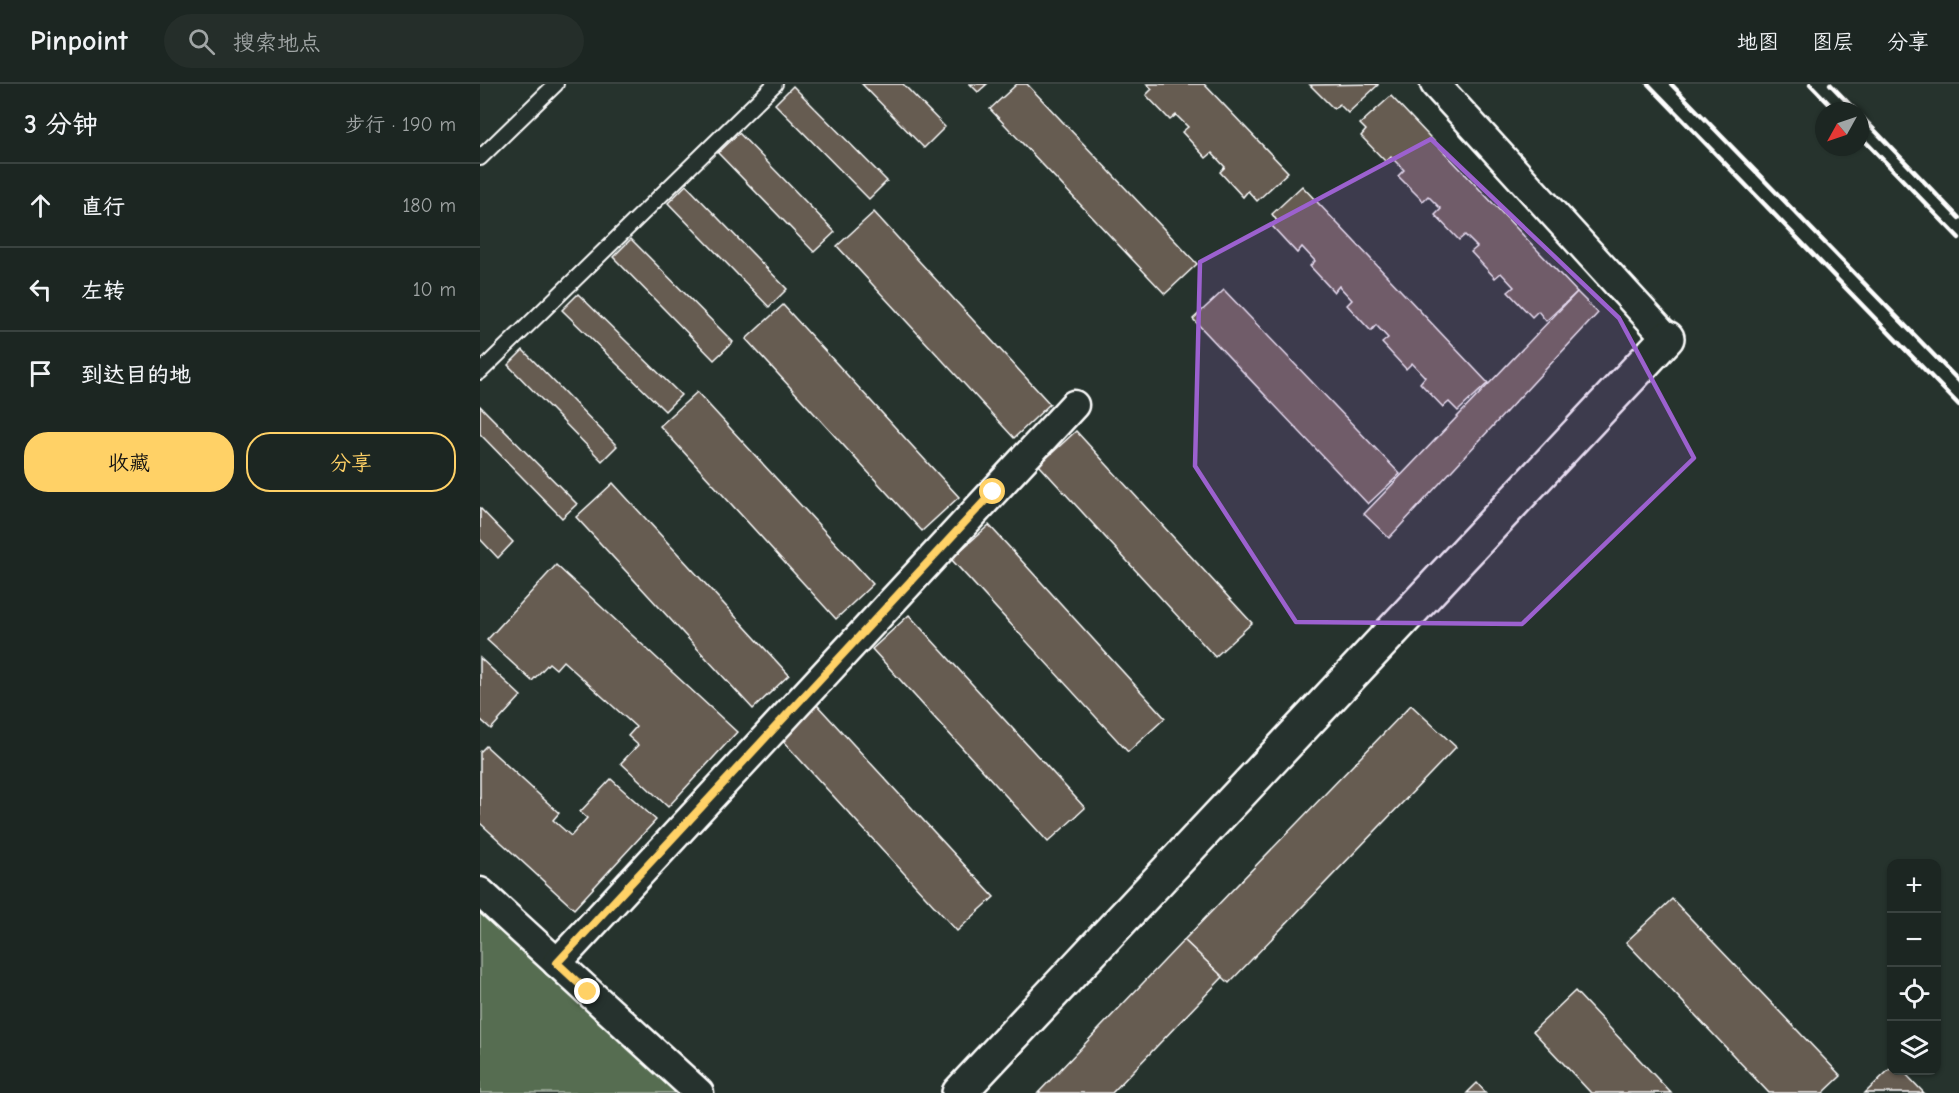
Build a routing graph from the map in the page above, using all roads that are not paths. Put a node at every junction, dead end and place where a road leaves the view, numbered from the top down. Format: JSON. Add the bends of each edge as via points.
{"nodes":[{"id":1,"x":556,"y":84,"type":"edge"},
{"id":2,"x":775,"y":84,"type":"edge"},
{"id":3,"x":1435,"y":84,"type":"edge"},
{"id":4,"x":480,"y":158,"type":"edge"},
{"id":5,"x":1667,"y":338,"type":"joint"},
{"id":6,"x":480,"y":372,"type":"edge"},
{"id":7,"x":1074,"y":405,"type":"dead end"},
{"id":8,"x":480,"y":892,"type":"edge"},
{"id":9,"x":557,"y":963,"type":"junction"},
{"id":10,"x":699,"y":1093,"type":"edge"},
{"id":11,"x":959,"y":1093,"type":"edge"}],
"edges":[{"from":1,"to":4,"type":"lane"},
{"from":2,"to":6,"type":"lane"},
{"from":3,"to":5,"type":"street"},
{"from":5,"to":11,"type":"street"},
{"from":7,"to":9,"type":"street"},
{"from":8,"to":9,"type":"street"},
{"from":9,"to":10,"type":"street"}]}
